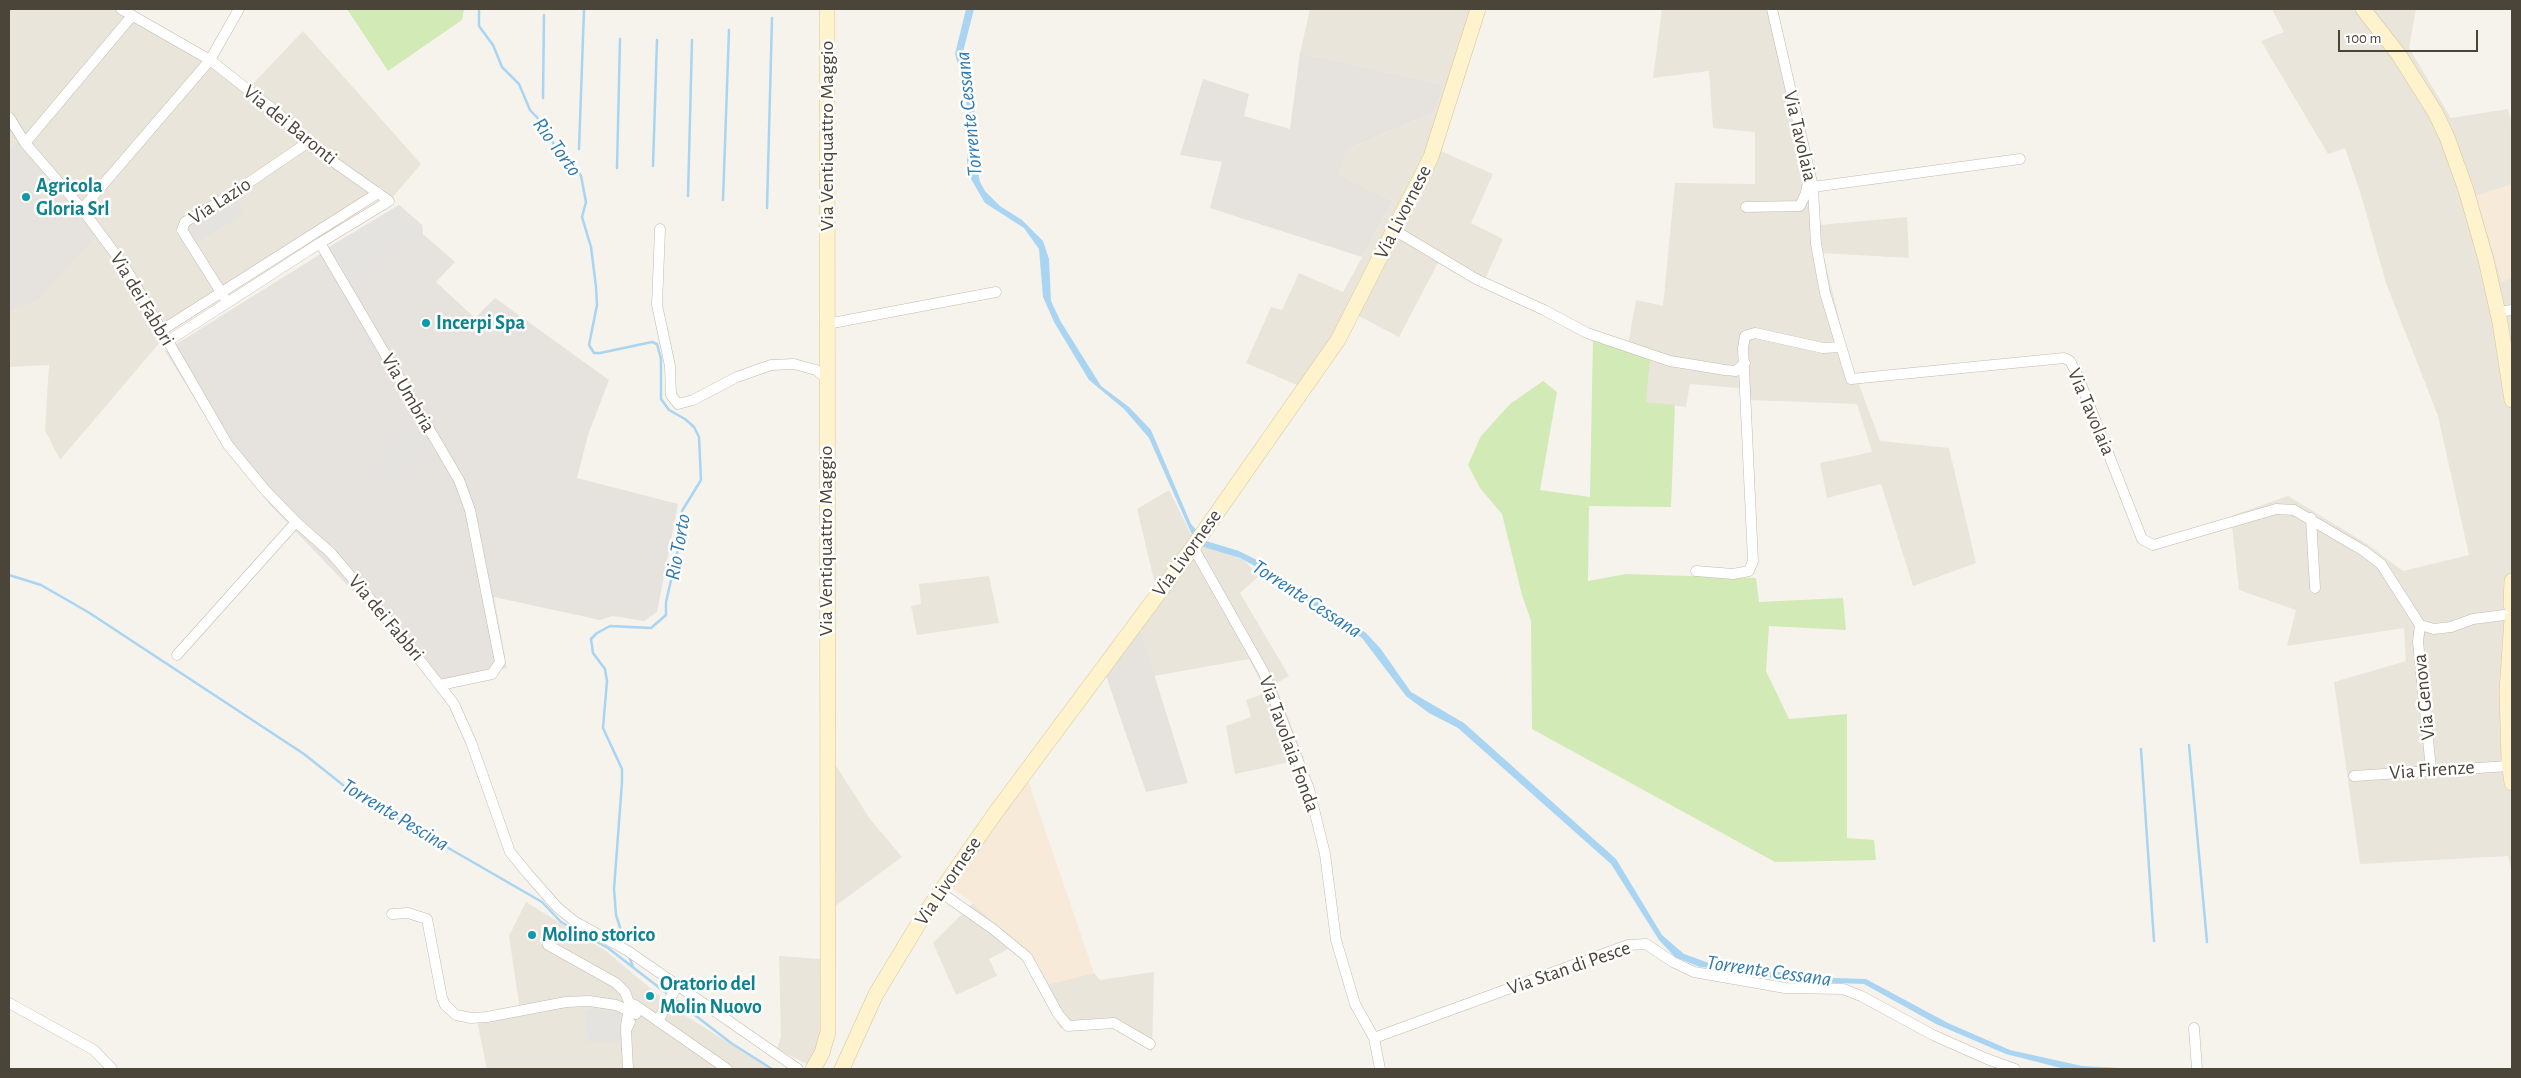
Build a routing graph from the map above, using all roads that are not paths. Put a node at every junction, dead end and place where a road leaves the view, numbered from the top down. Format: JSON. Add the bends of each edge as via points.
{"nodes":[{"id":1,"x":120,"y":9,"type":"edge"},
{"id":2,"x":239,"y":9,"type":"edge"},
{"id":3,"x":827,"y":9,"type":"edge"},
{"id":4,"x":1478,"y":9,"type":"edge"},
{"id":5,"x":1772,"y":9,"type":"edge"},
{"id":6,"x":2363,"y":9,"type":"edge"},
{"id":7,"x":131,"y":16,"type":"junction"},
{"id":8,"x":210,"y":60,"type":"junction"},
{"id":9,"x":9,"y":117,"type":"edge"},
{"id":10,"x":25,"y":143,"type":"junction"},
{"id":11,"x":307,"y":143,"type":"junction"},
{"id":12,"x":2020,"y":159,"type":"dead end"},
{"id":13,"x":1809,"y":171,"type":"junction"},
{"id":14,"x":1813,"y":187,"type":"junction"},
{"id":15,"x":378,"y":193,"type":"junction"},
{"id":16,"x":1746,"y":207,"type":"dead end"},
{"id":17,"x":82,"y":208,"type":"junction"},
{"id":18,"x":660,"y":229,"type":"dead end"},
{"id":19,"x":1394,"y":230,"type":"junction"},
{"id":20,"x":320,"y":243,"type":"junction"},
{"id":21,"x":221,"y":292,"type":"junction"},
{"id":22,"x":996,"y":292,"type":"dead end"},
{"id":23,"x":227,"y":303,"type":"junction"},
{"id":24,"x":2505,"y":311,"type":"edge"},
{"id":25,"x":827,"y":324,"type":"junction"},
{"id":26,"x":162,"y":330,"type":"junction"},
{"id":27,"x":168,"y":341,"type":"junction"},
{"id":28,"x":1841,"y":347,"type":"junction"},
{"id":29,"x":1744,"y":363,"type":"junction"},
{"id":30,"x":826,"y":378,"type":"junction"},
{"id":31,"x":2512,"y":400,"type":"edge"},
{"id":32,"x":2311,"y":518,"type":"junction"},
{"id":33,"x":296,"y":522,"type":"junction"},
{"id":34,"x":1193,"y":546,"type":"junction"},
{"id":35,"x":1696,"y":571,"type":"dead end"},
{"id":36,"x":2512,"y":580,"type":"edge"},
{"id":37,"x":2315,"y":588,"type":"dead end"},
{"id":38,"x":2512,"y":610,"type":"edge"},
{"id":39,"x":2420,"y":625,"type":"junction"},
{"id":40,"x":2511,"y":649,"type":"edge"},
{"id":41,"x":177,"y":655,"type":"dead end"},
{"id":42,"x":440,"y":685,"type":"junction"},
{"id":43,"x":2510,"y":690,"type":"edge"},
{"id":44,"x":2509,"y":766,"type":"junction"},
{"id":45,"x":2431,"y":769,"type":"junction"},
{"id":46,"x":2354,"y":776,"type":"dead end"},
{"id":47,"x":2512,"y":783,"type":"edge"},
{"id":48,"x":940,"y":892,"type":"junction"},
{"id":49,"x":392,"y":914,"type":"dead end"},
{"id":50,"x":548,"y":945,"type":"dead end"},
{"id":51,"x":676,"y":988,"type":"junction"},
{"id":52,"x":9,"y":1003,"type":"edge"},
{"id":53,"x":634,"y":1009,"type":"junction"},
{"id":54,"x":658,"y":1021,"type":"junction"},
{"id":55,"x":2194,"y":1028,"type":"dead end"},
{"id":56,"x":1374,"y":1038,"type":"junction"},
{"id":57,"x":1150,"y":1044,"type":"dead end"},
{"id":58,"x":2196,"y":1067,"type":"edge"},
{"id":59,"x":112,"y":1069,"type":"edge"},
{"id":60,"x":628,"y":1069,"type":"edge"},
{"id":61,"x":726,"y":1069,"type":"edge"},
{"id":62,"x":798,"y":1069,"type":"edge"},
{"id":63,"x":813,"y":1069,"type":"edge"},
{"id":64,"x":842,"y":1069,"type":"edge"},
{"id":65,"x":1380,"y":1069,"type":"edge"},
{"id":66,"x":2014,"y":1069,"type":"edge"}],
"edges":[{"from":1,"to":7,"type":"street","name":"Via dei Baronti"},
{"from":2,"to":8,"type":"street"},
{"from":3,"to":25,"type":"main road","name":"Via Ventiquattro Maggio"},
{"from":4,"to":19,"type":"main road","name":"Via Livornese","via":[[1431,157]]},
{"from":5,"to":13,"type":"street","name":"Via Tavolaia"},
{"from":6,"to":24,"type":"main road","via":[[2399,55],[2447,136]]},
{"from":7,"to":8,"type":"street","name":"Via dei Baronti"},
{"from":7,"to":10,"type":"street"},
{"from":8,"to":11,"type":"street","name":"Via dei Baronti","via":[[279,114]]},
{"from":8,"to":17,"type":"street"},
{"from":9,"to":10,"type":"street","name":"Via dei Fabbri"},
{"from":10,"to":17,"type":"street","name":"Via dei Fabbri"},
{"from":11,"to":15,"type":"street","name":"Via dei Baronti"},
{"from":11,"to":21,"type":"street","name":"Via Lazio","via":[[185,222],[182,230]]},
{"from":12,"to":14,"type":"street"},
{"from":13,"to":14,"type":"street","name":"Via Tavolaia"},
{"from":13,"to":16,"type":"street","via":[[1806,193],[1800,206]]},
{"from":14,"to":28,"type":"street","name":"Via Tavolaia","via":[[1816,244],[1825,293]]},
{"from":15,"to":20,"type":"street","via":[[389,201]]},
{"from":15,"to":21,"type":"street"},
{"from":17,"to":26,"type":"street","name":"Via dei Fabbri","via":[[125,267]]},
{"from":18,"to":30,"type":"street","via":[[657,305],[670,366],[672,395],[678,404],[771,365],[794,364],[816,370]]},
{"from":19,"to":29,"type":"street","via":[[1476,279],[1587,333],[1670,361],[1725,370],[1736,370]]},
{"from":19,"to":34,"type":"main road","name":"Via Livornese","via":[[1338,340]]},
{"from":20,"to":23,"type":"street"},
{"from":20,"to":42,"type":"street","name":"Via Umbria","via":[[459,480],[470,510],[500,662],[492,674]]},
{"from":21,"to":23,"type":"street","name":"Via Lazio"},
{"from":21,"to":26,"type":"street"},
{"from":22,"to":25,"type":"street"},
{"from":23,"to":27,"type":"street"},
{"from":24,"to":31,"type":"main road"},
{"from":25,"to":30,"type":"main road","name":"Via Ventiquattro Maggio"},
{"from":26,"to":27,"type":"street","name":"Via dei Fabbri"},
{"from":27,"to":33,"type":"street","name":"Via dei Fabbri","via":[[228,444],[264,490]]},
{"from":28,"to":29,"type":"street","via":[[1823,348],[1751,333],[1743,342]]},
{"from":28,"to":32,"type":"street","name":"Via Tavolaia","via":[[1851,379],[2064,358],[2070,361],[2142,539],[2153,545],[2276,510],[2294,510]]},
{"from":29,"to":35,"type":"street","via":[[1753,561],[1749,571],[1733,574]]},
{"from":30,"to":63,"type":"main road","name":"Via Ventiquattro Maggio","via":[[828,1032]]},
{"from":32,"to":37,"type":"street"},
{"from":32,"to":39,"type":"street","name":"Via Tavolaia","via":[[2381,564]]},
{"from":33,"to":41,"type":"street"},
{"from":33,"to":42,"type":"street","name":"Via dei Fabbri","via":[[331,553]]},
{"from":34,"to":48,"type":"main road","name":"Via Livornese"},
{"from":34,"to":56,"type":"street","name":"Via Tavolaia Fonda","via":[[1263,671],[1309,789],[1325,854],[1336,940],[1355,1004]]},
{"from":36,"to":38,"type":"main road"},
{"from":38,"to":39,"type":"street","via":[[2451,627],[2434,629]]},
{"from":38,"to":40,"type":"main road"},
{"from":39,"to":45,"type":"street","name":"Via Genova","via":[[2418,642]]},
{"from":40,"to":43,"type":"main road"},
{"from":42,"to":51,"type":"street","name":"Via dei Fabbri","via":[[454,704],[471,742],[510,852],[557,907],[574,921],[628,951]]},
{"from":43,"to":44,"type":"main road"},
{"from":44,"to":45,"type":"street","name":"Via Firenze"},
{"from":44,"to":47,"type":"main road"},
{"from":45,"to":46,"type":"street","name":"Via Firenze"},
{"from":48,"to":57,"type":"street","via":[[1027,957],[1068,1026],[1114,1023]]},
{"from":48,"to":64,"type":"main road","name":"Via Livornese","via":[[876,994]]},
{"from":49,"to":53,"type":"street","via":[[408,913],[427,919],[442,998],[456,1015],[487,1017],[588,1001]]},
{"from":50,"to":53,"type":"street","via":[[616,983]]},
{"from":51,"to":54,"type":"street"},
{"from":51,"to":62,"type":"street","name":"Via dei Fabbri"},
{"from":52,"to":59,"type":"street","via":[[94,1050]]},
{"from":53,"to":54,"type":"street"},
{"from":53,"to":60,"type":"street","via":[[626,1028]]},
{"from":54,"to":61,"type":"street"},
{"from":55,"to":58,"type":"street"},
{"from":56,"to":65,"type":"street","name":"Via Tavolaia Fonda"},
{"from":56,"to":66,"type":"street","name":"Via Stan di Pesce","via":[[1628,945],[1646,944],[1694,972],[1785,988],[1843,989],[1986,1060]]}]}
